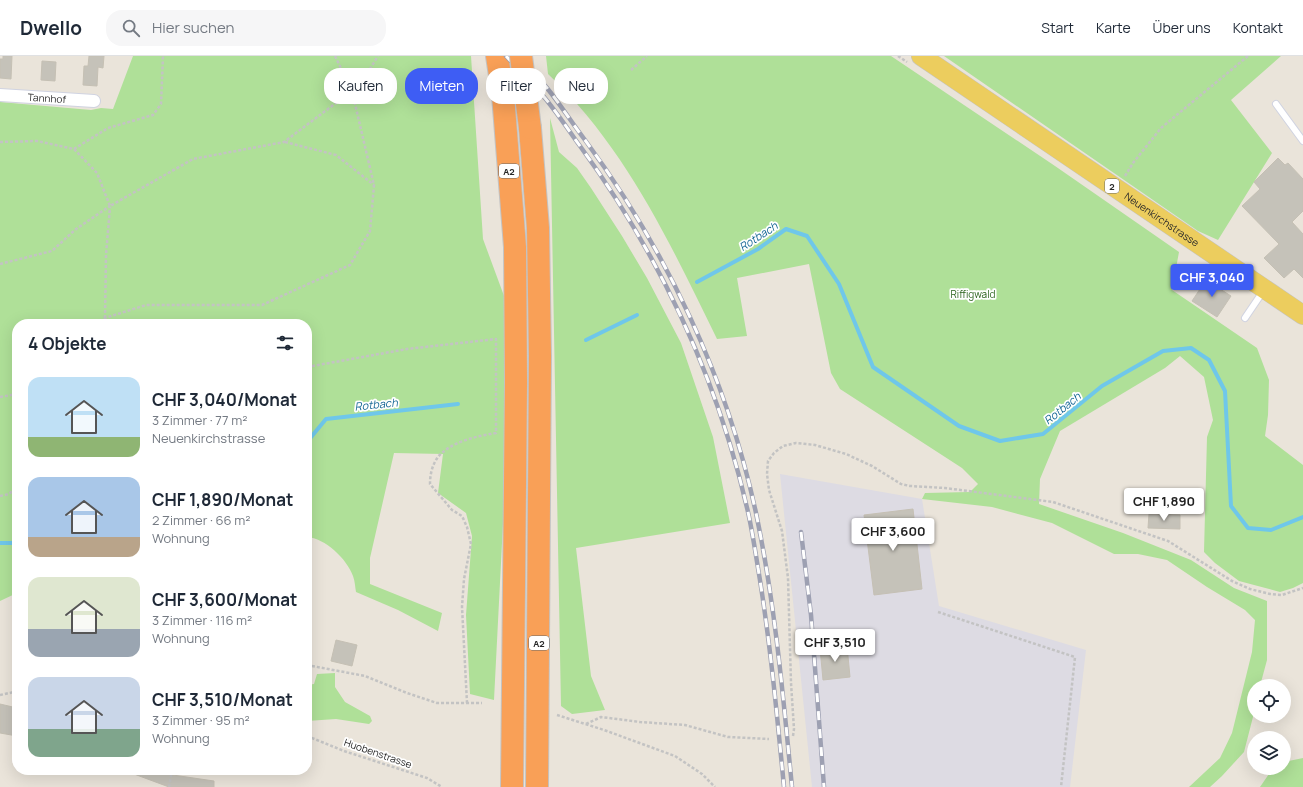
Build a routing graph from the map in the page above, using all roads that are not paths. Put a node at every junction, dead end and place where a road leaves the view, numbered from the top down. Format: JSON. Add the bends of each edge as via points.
{"nodes":[{"id":1,"x":497,"y":56,"type":"edge"},
{"id":2,"x":521,"y":56,"type":"edge"},
{"id":3,"x":922,"y":56,"type":"edge"},
{"id":4,"x":0,"y":95,"type":"edge"},
{"id":5,"x":94,"y":101,"type":"dead end"},
{"id":6,"x":1276,"y":104,"type":"dead end"},
{"id":7,"x":1303,"y":141,"type":"edge"},
{"id":8,"x":1265,"y":289,"type":"junction"},
{"id":9,"x":1303,"y":315,"type":"edge"},
{"id":10,"x":1245,"y":318,"type":"dead end"},
{"id":11,"x":512,"y":787,"type":"edge"},
{"id":12,"x":537,"y":787,"type":"edge"}],
"edges":[{"from":1,"to":11,"type":"highway","number":"A2","via":[[515,246]]},
{"from":2,"to":12,"type":"highway","number":"A2","bridge":true,"via":[[538,228],[540,500]]},
{"from":3,"to":8,"type":"main road","name":"Neuenkirchstrasse","number":"2"},
{"from":4,"to":5,"type":"street","name":"Tannhof"},
{"from":6,"to":7,"type":"lane"},
{"from":8,"to":9,"type":"main road","name":"Neuenkirchstrasse","number":"2"},
{"from":8,"to":10,"type":"lane"}]}
